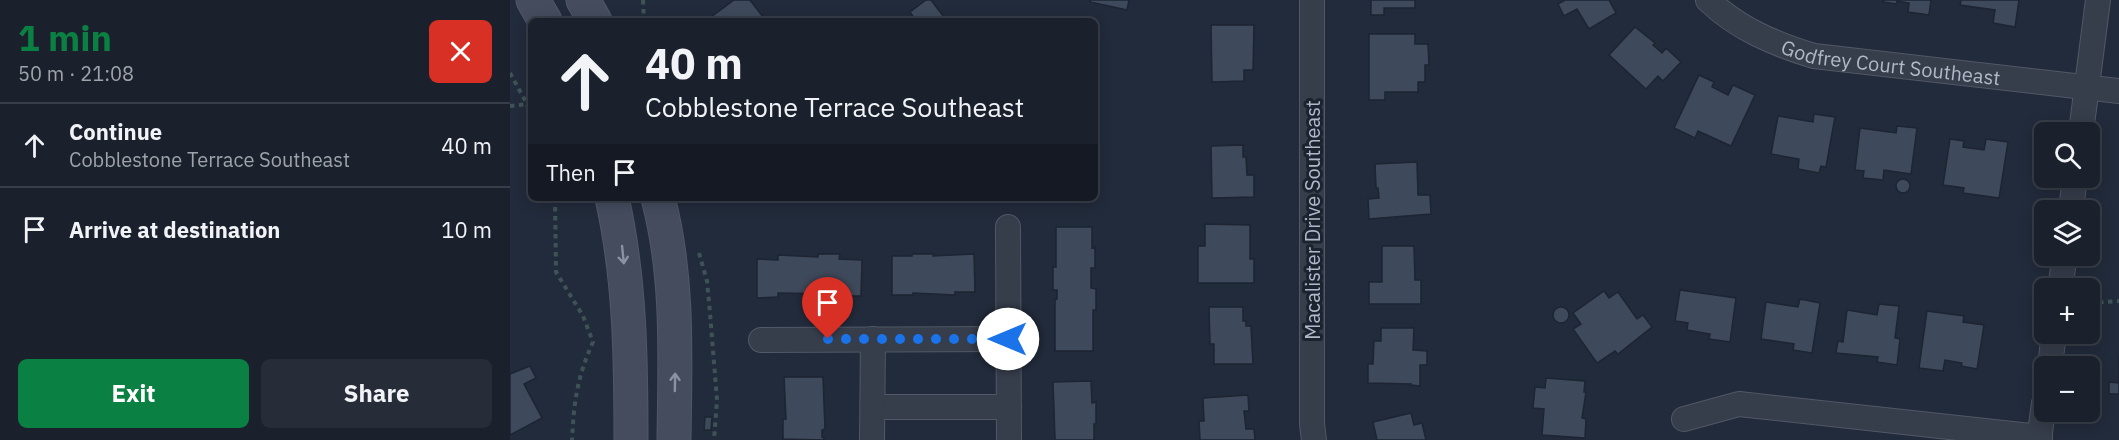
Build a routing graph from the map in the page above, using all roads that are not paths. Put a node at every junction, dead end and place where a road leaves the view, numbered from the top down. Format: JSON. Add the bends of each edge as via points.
{"nodes":[{"id":1,"x":533,"y":0,"type":"edge"},
{"id":2,"x":583,"y":0,"type":"edge"},
{"id":3,"x":1312,"y":0,"type":"edge"},
{"id":4,"x":1708,"y":0,"type":"edge"},
{"id":5,"x":2098,"y":0,"type":"edge"},
{"id":6,"x":543,"y":18,"type":"edge"},
{"id":7,"x":593,"y":18,"type":"edge"},
{"id":8,"x":2087,"y":86,"type":"junction"},
{"id":9,"x":2119,"y":91,"type":"edge"},
{"id":10,"x":2082,"y":122,"type":"edge"},
{"id":11,"x":613,"y":201,"type":"edge"},
{"id":12,"x":659,"y":201,"type":"edge"},
{"id":13,"x":1008,"y":227,"type":"dead end"},
{"id":14,"x":873,"y":339,"type":"junction"},
{"id":15,"x":1008,"y":339,"type":"junction"},
{"id":16,"x":761,"y":340,"type":"dead end"},
{"id":17,"x":873,"y":407,"type":"junction"},
{"id":18,"x":1009,"y":407,"type":"junction"},
{"id":19,"x":1684,"y":419,"type":"dead end"},
{"id":20,"x":2042,"y":422,"type":"edge"},
{"id":21,"x":2040,"y":438,"type":"edge"},
{"id":22,"x":631,"y":440,"type":"edge"},
{"id":23,"x":674,"y":440,"type":"edge"},
{"id":24,"x":872,"y":440,"type":"edge"},
{"id":25,"x":1009,"y":440,"type":"edge"},
{"id":26,"x":1314,"y":440,"type":"edge"}],
"edges":[{"from":1,"to":6,"type":"street"},
{"from":2,"to":7,"type":"street"},
{"from":3,"to":26,"type":"street","name":"Macalister Drive Southeast"},
{"from":4,"to":8,"type":"street","name":"Godfrey Court Southeast","via":[[1747,29],[1814,56]]},
{"from":5,"to":8,"type":"street"},
{"from":8,"to":9,"type":"street","name":"Godfrey Court Southeast"},
{"from":8,"to":10,"type":"street"},
{"from":11,"to":22,"type":"street","one_way":true,"via":[[622,242],[630,332]]},
{"from":23,"to":12,"type":"street","one_way":true,"via":[[675,313]]},
{"from":13,"to":15,"type":"street"},
{"from":14,"to":15,"type":"street"},
{"from":14,"to":16,"type":"street"},
{"from":14,"to":17,"type":"street"},
{"from":15,"to":18,"type":"street"},
{"from":17,"to":18,"type":"street"},
{"from":17,"to":24,"type":"street"},
{"from":18,"to":25,"type":"street"},
{"from":19,"to":21,"type":"street","via":[[1739,404]]},
{"from":20,"to":21,"type":"street"}]}
